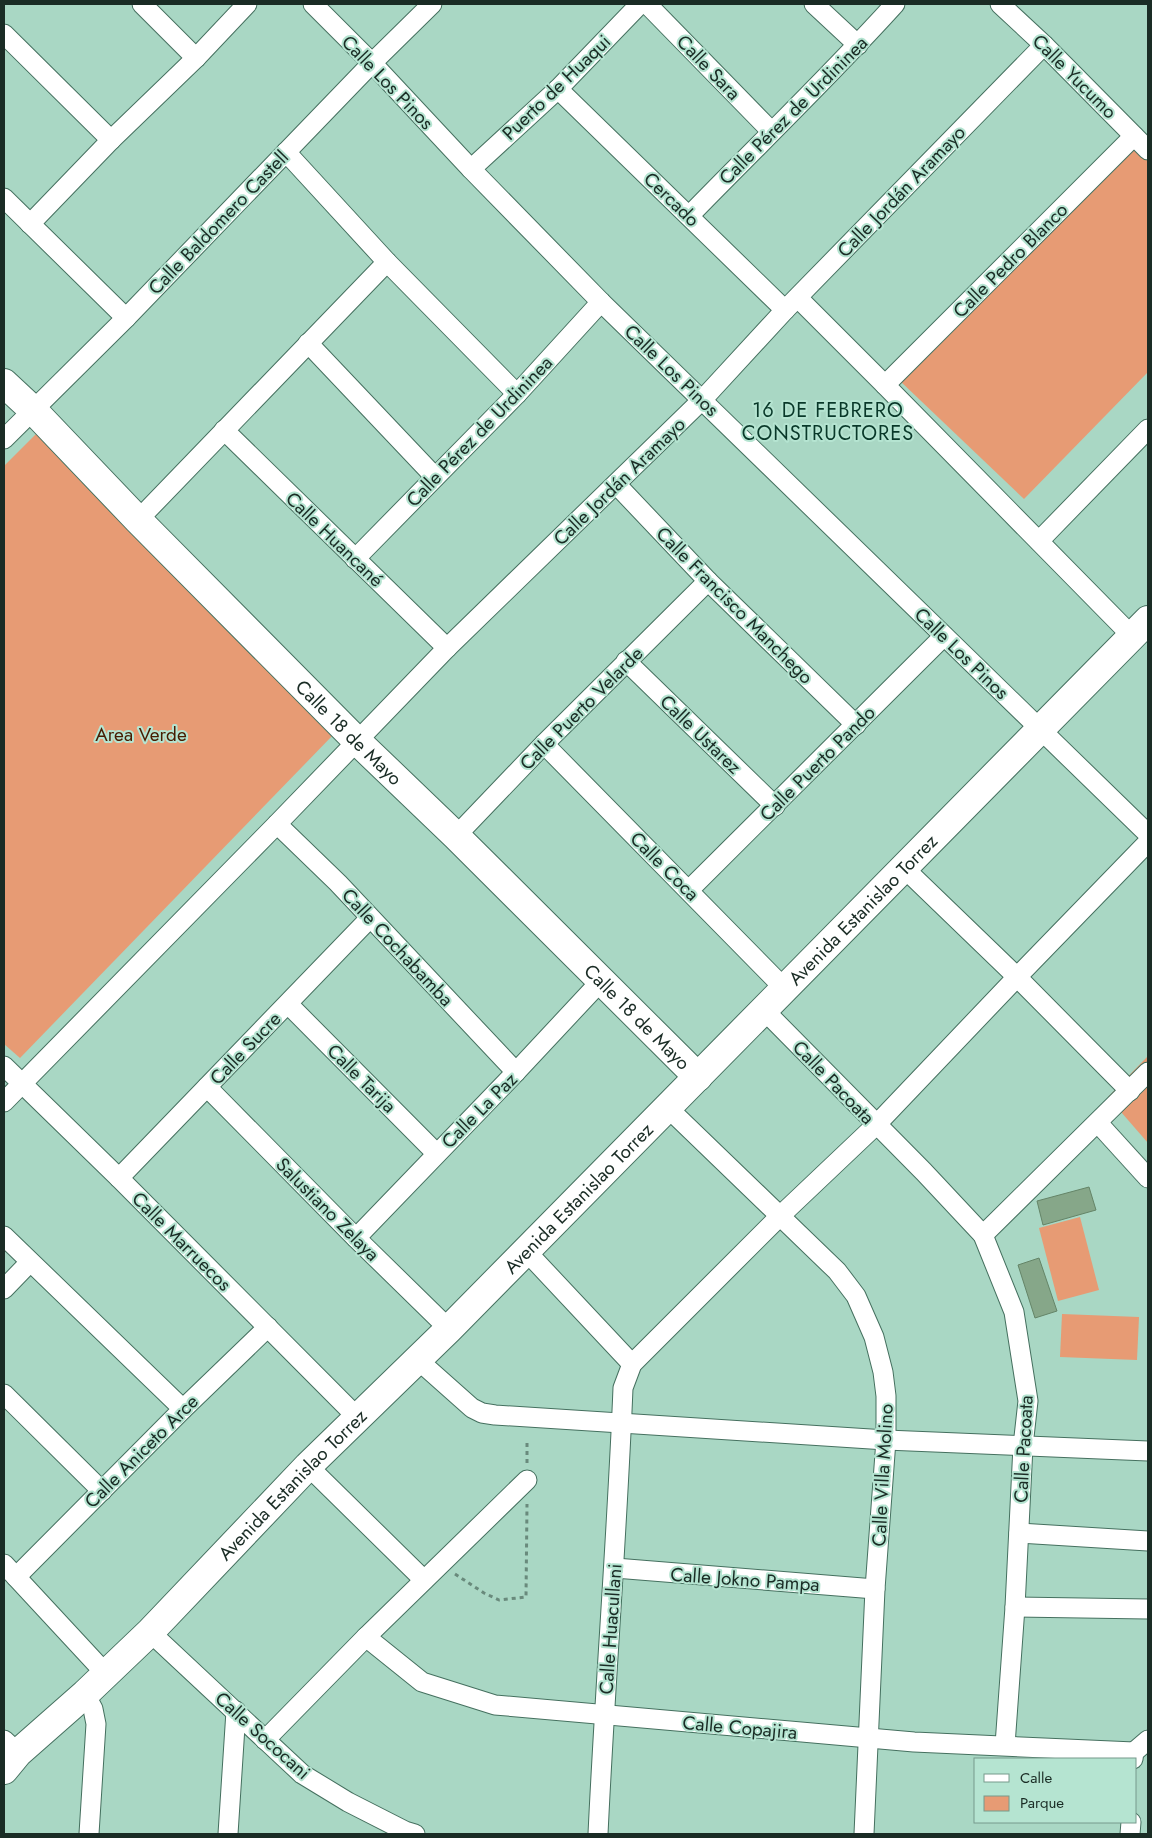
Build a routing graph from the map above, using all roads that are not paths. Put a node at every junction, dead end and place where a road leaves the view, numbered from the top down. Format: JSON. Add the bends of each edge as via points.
{"nodes":[{"id":1,"x":142,"y":4,"type":"edge"},
{"id":2,"x":247,"y":4,"type":"edge"},
{"id":3,"x":312,"y":4,"type":"edge"},
{"id":4,"x":432,"y":4,"type":"edge"},
{"id":5,"x":640,"y":4,"type":"edge"},
{"id":6,"x":647,"y":4,"type":"edge"},
{"id":7,"x":814,"y":4,"type":"edge"},
{"id":8,"x":895,"y":4,"type":"edge"},
{"id":9,"x":1000,"y":4,"type":"edge"},
{"id":10,"x":4,"y":34,"type":"edge"},
{"id":11,"x":858,"y":45,"type":"junction"},
{"id":12,"x":1044,"y":45,"type":"junction"},
{"id":13,"x":196,"y":58,"type":"junction"},
{"id":14,"x":372,"y":63,"type":"junction"},
{"id":15,"x":558,"y":89,"type":"junction"},
{"id":16,"x":771,"y":131,"type":"junction"},
{"id":17,"x":1134,"y":136,"type":"junction"},
{"id":18,"x":111,"y":140,"type":"junction"},
{"id":19,"x":1148,"y":150,"type":"edge"},
{"id":20,"x":286,"y":152,"type":"junction"},
{"id":21,"x":471,"y":169,"type":"junction"},
{"id":22,"x":4,"y":198,"type":"edge"},
{"id":23,"x":689,"y":216,"type":"junction"},
{"id":24,"x":30,"y":224,"type":"junction"},
{"id":25,"x":387,"y":262,"type":"junction"},
{"id":26,"x":601,"y":302,"type":"junction"},
{"id":27,"x":792,"y":304,"type":"junction"},
{"id":28,"x":126,"y":318,"type":"junction"},
{"id":29,"x":308,"y":342,"type":"junction"},
{"id":30,"x":4,"y":383,"type":"edge"},
{"id":31,"x":885,"y":384,"type":"junction"},
{"id":32,"x":517,"y":394,"type":"junction"},
{"id":33,"x":703,"y":399,"type":"junction"},
{"id":34,"x":33,"y":410,"type":"junction"},
{"id":35,"x":1148,"y":429,"type":"edge"},
{"id":36,"x":224,"y":430,"type":"junction"},
{"id":37,"x":4,"y":439,"type":"edge"},
{"id":38,"x":435,"y":478,"type":"junction"},
{"id":39,"x":616,"y":484,"type":"junction"},
{"id":40,"x":138,"y":520,"type":"junction"},
{"id":41,"x":1039,"y":541,"type":"junction"},
{"id":42,"x":355,"y":559,"type":"junction"},
{"id":43,"x":708,"y":581,"type":"junction"},
{"id":44,"x":1140,"y":628,"type":"edge"},
{"id":45,"x":944,"y":636,"type":"junction"},
{"id":46,"x":446,"y":648,"type":"junction"},
{"id":47,"x":626,"y":661,"type":"junction"},
{"id":48,"x":856,"y":725,"type":"junction"},
{"id":49,"x":1040,"y":729,"type":"junction"},
{"id":50,"x":356,"y":740,"type":"junction"},
{"id":51,"x":544,"y":744,"type":"junction"},
{"id":52,"x":776,"y":806,"type":"junction"},
{"id":53,"x":277,"y":824,"type":"junction"},
{"id":54,"x":1148,"y":834,"type":"edge"},
{"id":55,"x":456,"y":836,"type":"junction"},
{"id":56,"x":1148,"y":842,"type":"edge"},
{"id":57,"x":903,"y":867,"type":"junction"},
{"id":58,"x":689,"y":890,"type":"junction"},
{"id":59,"x":370,"y":918,"type":"junction"},
{"id":60,"x":1017,"y":977,"type":"junction"},
{"id":61,"x":601,"y":981,"type":"junction"},
{"id":62,"x":786,"y":988,"type":"junction"},
{"id":63,"x":288,"y":1004,"type":"junction"},
{"id":64,"x":762,"y":1009,"type":"junction"},
{"id":65,"x":4,"y":1066,"type":"edge"},
{"id":66,"x":516,"y":1072,"type":"junction"},
{"id":67,"x":1148,"y":1072,"type":"edge"},
{"id":68,"x":698,"y":1077,"type":"junction"},
{"id":69,"x":22,"y":1084,"type":"junction"},
{"id":70,"x":207,"y":1087,"type":"junction"},
{"id":71,"x":1130,"y":1091,"type":"junction"},
{"id":72,"x":4,"y":1102,"type":"edge"},
{"id":73,"x":668,"y":1108,"type":"junction"},
{"id":74,"x":1098,"y":1123,"type":"junction"},
{"id":75,"x":876,"y":1125,"type":"junction"},
{"id":76,"x":436,"y":1153,"type":"junction"},
{"id":77,"x":119,"y":1178,"type":"junction"},
{"id":78,"x":1148,"y":1178,"type":"edge"},
{"id":79,"x":780,"y":1216,"type":"junction"},
{"id":80,"x":983,"y":1235,"type":"junction"},
{"id":81,"x":4,"y":1236,"type":"edge"},
{"id":82,"x":356,"y":1238,"type":"junction"},
{"id":83,"x":526,"y":1251,"type":"junction"},
{"id":84,"x":30,"y":1262,"type":"junction"},
{"id":85,"x":4,"y":1289,"type":"edge"},
{"id":86,"x":268,"y":1327,"type":"junction"},
{"id":87,"x":449,"y":1329,"type":"junction"},
{"id":88,"x":418,"y":1360,"type":"junction"},
{"id":89,"x":632,"y":1364,"type":"junction"},
{"id":90,"x":4,"y":1394,"type":"edge"},
{"id":91,"x":182,"y":1409,"type":"junction"},
{"id":92,"x":358,"y":1418,"type":"junction"},
{"id":93,"x":621,"y":1424,"type":"junction"},
{"id":94,"x":886,"y":1440,"type":"junction"},
{"id":95,"x":1023,"y":1446,"type":"junction"},
{"id":96,"x":1148,"y":1451,"type":"edge"},
{"id":97,"x":308,"y":1466,"type":"junction"},
{"id":98,"x":527,"y":1480,"type":"road end"},
{"id":99,"x":102,"y":1491,"type":"junction"},
{"id":100,"x":1019,"y":1533,"type":"junction"},
{"id":101,"x":1148,"y":1541,"type":"edge"},
{"id":102,"x":615,"y":1568,"type":"junction"},
{"id":103,"x":10,"y":1570,"type":"edge"},
{"id":104,"x":424,"y":1580,"type":"junction"},
{"id":105,"x":875,"y":1589,"type":"junction"},
{"id":106,"x":1015,"y":1607,"type":"junction"},
{"id":107,"x":1148,"y":1609,"type":"edge"},
{"id":108,"x":150,"y":1632,"type":"junction"},
{"id":109,"x":366,"y":1637,"type":"junction"},
{"id":110,"x":106,"y":1674,"type":"junction"},
{"id":111,"x":85,"y":1694,"type":"junction"},
{"id":112,"x":236,"y":1711,"type":"junction"},
{"id":113,"x":604,"y":1715,"type":"junction"},
{"id":114,"x":867,"y":1737,"type":"junction"},
{"id":115,"x":265,"y":1740,"type":"junction"},
{"id":116,"x":1148,"y":1740,"type":"edge"},
{"id":117,"x":1005,"y":1746,"type":"junction"},
{"id":118,"x":9,"y":1754,"type":"edge"},
{"id":119,"x":1134,"y":1756,"type":"edge"},
{"id":120,"x":89,"y":1834,"type":"edge"},
{"id":121,"x":228,"y":1834,"type":"edge"},
{"id":122,"x":415,"y":1834,"type":"edge"},
{"id":123,"x":598,"y":1834,"type":"edge"},
{"id":124,"x":864,"y":1834,"type":"edge"}],
"edges":[{"from":1,"to":13,"type":"street"},
{"from":2,"to":13,"type":"street"},
{"from":3,"to":14,"type":"street","name":"Calle Los Pinos"},
{"from":4,"to":14,"type":"street","name":"Calle Baldomero Castell"},
{"from":5,"to":15,"type":"street","name":"Puerto de Huaqui"},
{"from":6,"to":16,"type":"street","name":"Calle Sara"},
{"from":7,"to":11,"type":"street"},
{"from":8,"to":11,"type":"street","name":"Calle Pérez de Urdininea"},
{"from":9,"to":12,"type":"street","name":"Calle Yucumo"},
{"from":10,"to":18,"type":"street"},
{"from":11,"to":16,"type":"street","name":"Calle Pérez de Urdininea"},
{"from":12,"to":17,"type":"street","name":"Calle Yucumo"},
{"from":12,"to":27,"type":"street","name":"Calle Jordán Aramayo"},
{"from":13,"to":18,"type":"street"},
{"from":14,"to":20,"type":"street","name":"Calle Baldomero Castell"},
{"from":14,"to":21,"type":"street","name":"Calle Los Pinos"},
{"from":15,"to":21,"type":"street","name":"Puerto de Huaqui"},
{"from":15,"to":23,"type":"street","name":"Cercado"},
{"from":16,"to":23,"type":"street","name":"Calle Pérez de Urdininea"},
{"from":17,"to":19,"type":"street","name":"Calle Yucumo"},
{"from":17,"to":31,"type":"street","name":"Calle Pedro Blanco"},
{"from":18,"to":24,"type":"street"},
{"from":20,"to":25,"type":"street"},
{"from":20,"to":28,"type":"street","name":"Calle Baldomero Castell"},
{"from":21,"to":26,"type":"street","name":"Calle Los Pinos"},
{"from":22,"to":24,"type":"street"},
{"from":23,"to":27,"type":"street","name":"Cercado"},
{"from":24,"to":28,"type":"street"},
{"from":25,"to":29,"type":"street"},
{"from":25,"to":32,"type":"street"},
{"from":26,"to":32,"type":"street","name":"Calle Pérez de Urdininea"},
{"from":26,"to":33,"type":"street","name":"Calle Los Pinos"},
{"from":27,"to":31,"type":"street","name":"Cercado"},
{"from":27,"to":33,"type":"street","name":"Calle Jordán Aramayo"},
{"from":28,"to":34,"type":"street","name":"Calle Baldomero Castell"},
{"from":29,"to":36,"type":"street"},
{"from":29,"to":38,"type":"street"},
{"from":30,"to":34,"type":"street","name":"Calle 18 de Mayo"},
{"from":31,"to":41,"type":"street","name":"Cercado"},
{"from":32,"to":38,"type":"street","name":"Calle Pérez de Urdininea"},
{"from":33,"to":39,"type":"street","name":"Calle Jordán Aramayo"},
{"from":33,"to":45,"type":"street","name":"Calle Los Pinos"},
{"from":34,"to":37,"type":"street","name":"Calle Baldomero Castell"},
{"from":34,"to":40,"type":"street","name":"Calle 18 de Mayo"},
{"from":35,"to":41,"type":"street"},
{"from":36,"to":40,"type":"street"},
{"from":36,"to":42,"type":"street","name":"Calle Huancané"},
{"from":38,"to":42,"type":"street","name":"Calle Pérez de Urdininea"},
{"from":39,"to":43,"type":"street","name":"Calle Francisco Manchego"},
{"from":39,"to":46,"type":"street","name":"Calle Jordán Aramayo"},
{"from":40,"to":50,"type":"street","name":"Calle 18 de Mayo"},
{"from":41,"to":44,"type":"street","name":"Cercado"},
{"from":42,"to":46,"type":"street","name":"Calle Huancané"},
{"from":43,"to":47,"type":"street","name":"Calle Puerto Velarde"},
{"from":43,"to":48,"type":"street","name":"Calle Francisco Manchego"},
{"from":44,"to":49,"type":"street","name":"Avenida Estanislao Torrez"},
{"from":45,"to":48,"type":"street","name":"Calle Puerto Pando"},
{"from":45,"to":49,"type":"street","name":"Calle Los Pinos"},
{"from":46,"to":50,"type":"street","name":"Calle Jordán Aramayo"},
{"from":47,"to":51,"type":"street","name":"Calle Puerto Velarde"},
{"from":47,"to":52,"type":"street","name":"Calle Ustarez"},
{"from":48,"to":52,"type":"street","name":"Calle Puerto Pando"},
{"from":49,"to":54,"type":"street","name":"Calle Los Pinos"},
{"from":49,"to":57,"type":"street","name":"Avenida Estanislao Torrez"},
{"from":50,"to":53,"type":"street","name":"Calle Jordán Aramayo"},
{"from":50,"to":55,"type":"street","name":"Calle 18 de Mayo"},
{"from":51,"to":55,"type":"street","name":"Calle Puerto Velarde"},
{"from":51,"to":58,"type":"street","name":"Calle Coca"},
{"from":52,"to":58,"type":"street","name":"Calle Puerto Pando"},
{"from":53,"to":59,"type":"street","name":"Calle Cochabamba"},
{"from":53,"to":69,"type":"street","name":"Calle Jordán Aramayo"},
{"from":55,"to":61,"type":"street","name":"Calle 18 de Mayo"},
{"from":56,"to":60,"type":"street"},
{"from":57,"to":60,"type":"street"},
{"from":57,"to":62,"type":"street","name":"Avenida Estanislao Torrez"},
{"from":58,"to":62,"type":"street","name":"Calle Coca"},
{"from":59,"to":63,"type":"street","name":"Calle Sucre"},
{"from":59,"to":66,"type":"street","name":"Calle Cochabamba"},
{"from":60,"to":71,"type":"street"},
{"from":60,"to":75,"type":"street"},
{"from":61,"to":66,"type":"street","name":"Calle La Paz"},
{"from":61,"to":68,"type":"street","name":"Calle 18 de Mayo"},
{"from":62,"to":64,"type":"street","name":"Avenida Estanislao Torrez"},
{"from":63,"to":70,"type":"street","name":"Calle Sucre"},
{"from":63,"to":76,"type":"street","name":"Calle Tarija"},
{"from":64,"to":68,"type":"street","name":"Avenida Estanislao Torrez"},
{"from":64,"to":75,"type":"street","name":"Calle Pacoata"},
{"from":65,"to":69,"type":"street","name":"Calle Marruecos"},
{"from":66,"to":76,"type":"street","name":"Calle La Paz"},
{"from":67,"to":71,"type":"street"},
{"from":68,"to":73,"type":"street","name":"Avenida Estanislao Torrez"},
{"from":69,"to":72,"type":"street","name":"Calle Jordán Aramayo"},
{"from":69,"to":77,"type":"street","name":"Calle Marruecos"},
{"from":70,"to":77,"type":"street","name":"Calle Sucre"},
{"from":70,"to":82,"type":"street","name":"Salustiano Zelaya"},
{"from":71,"to":74,"type":"street"},
{"from":73,"to":79,"type":"street","name":"Calle Villa Molino"},
{"from":73,"to":83,"type":"street","name":"Avenida Estanislao Torrez"},
{"from":74,"to":78,"type":"street"},
{"from":74,"to":80,"type":"street"},
{"from":75,"to":79,"type":"street"},
{"from":75,"to":80,"type":"street","name":"Calle Pacoata"},
{"from":76,"to":82,"type":"street","name":"Calle La Paz"},
{"from":77,"to":86,"type":"street","name":"Calle Marruecos"},
{"from":79,"to":89,"type":"street"},
{"from":79,"to":94,"type":"street","name":"Calle Villa Molino","via":[[837,1272],[856,1296],[874,1337],[883,1372]]},
{"from":80,"to":95,"type":"street","name":"Calle Pacoata","via":[[1014,1312],[1028,1401]]},
{"from":81,"to":84,"type":"street"},
{"from":82,"to":87,"type":"street","name":"Salustiano Zelaya"},
{"from":83,"to":87,"type":"street","name":"Avenida Estanislao Torrez"},
{"from":83,"to":89,"type":"street"},
{"from":84,"to":85,"type":"street"},
{"from":84,"to":91,"type":"street"},
{"from":86,"to":91,"type":"street","name":"Calle Aniceto Arce"},
{"from":86,"to":92,"type":"street","name":"Calle Marruecos"},
{"from":87,"to":88,"type":"street","name":"Avenida Estanislao Torrez"},
{"from":88,"to":92,"type":"street","name":"Avenida Estanislao Torrez"},
{"from":88,"to":93,"type":"street","via":[[461,1400],[482,1413]]},
{"from":89,"to":93,"type":"street","name":"Calle Huacullani","via":[[623,1388]]},
{"from":90,"to":99,"type":"street"},
{"from":91,"to":99,"type":"street","name":"Calle Aniceto Arce"},
{"from":92,"to":97,"type":"street","name":"Avenida Estanislao Torrez"},
{"from":93,"to":94,"type":"street"},
{"from":93,"to":102,"type":"street","name":"Calle Huacullani"},
{"from":94,"to":95,"type":"street"},
{"from":94,"to":105,"type":"street","name":"Calle Villa Molino"},
{"from":95,"to":96,"type":"street"},
{"from":95,"to":100,"type":"street","name":"Calle Pacoata"},
{"from":97,"to":104,"type":"street"},
{"from":97,"to":108,"type":"street","name":"Avenida Estanislao Torrez"},
{"from":98,"to":104,"type":"street"},
{"from":99,"to":103,"type":"street","name":"Calle Aniceto Arce"},
{"from":100,"to":101,"type":"street"},
{"from":100,"to":106,"type":"street","name":"Calle Pacoata"},
{"from":102,"to":105,"type":"street","name":"Calle Jokno Pampa"},
{"from":102,"to":113,"type":"street","name":"Calle Huacullani"},
{"from":103,"to":110,"type":"street"},
{"from":104,"to":109,"type":"street"},
{"from":105,"to":114,"type":"street","name":"Calle Villa Molino"},
{"from":106,"to":107,"type":"street"},
{"from":106,"to":117,"type":"street","name":"Calle Pacoata"},
{"from":108,"to":110,"type":"street","name":"Avenida Estanislao Torrez"},
{"from":108,"to":112,"type":"street","name":"Calle Sococani"},
{"from":109,"to":113,"type":"street","name":"Calle Copajira","via":[[422,1682],[495,1705]]},
{"from":109,"to":115,"type":"street"},
{"from":110,"to":111,"type":"street","name":"Avenida Estanislao Torrez"},
{"from":111,"to":118,"type":"street","name":"Avenida Estanislao Torrez"},
{"from":111,"to":120,"type":"street","via":[[96,1724]]},
{"from":112,"to":115,"type":"street","name":"Calle Sococani"},
{"from":112,"to":121,"type":"street"},
{"from":113,"to":114,"type":"street","name":"Calle Copajira"},
{"from":113,"to":123,"type":"street","name":"Calle Huacullani"},
{"from":114,"to":117,"type":"street","name":"Calle Copajira"},
{"from":114,"to":124,"type":"street","name":"Calle Villa Molino"},
{"from":115,"to":122,"type":"street","name":"Calle Sococani","via":[[302,1774],[348,1802]]},
{"from":116,"to":119,"type":"street"},
{"from":117,"to":119,"type":"street","name":"Calle Copajira"}]}
